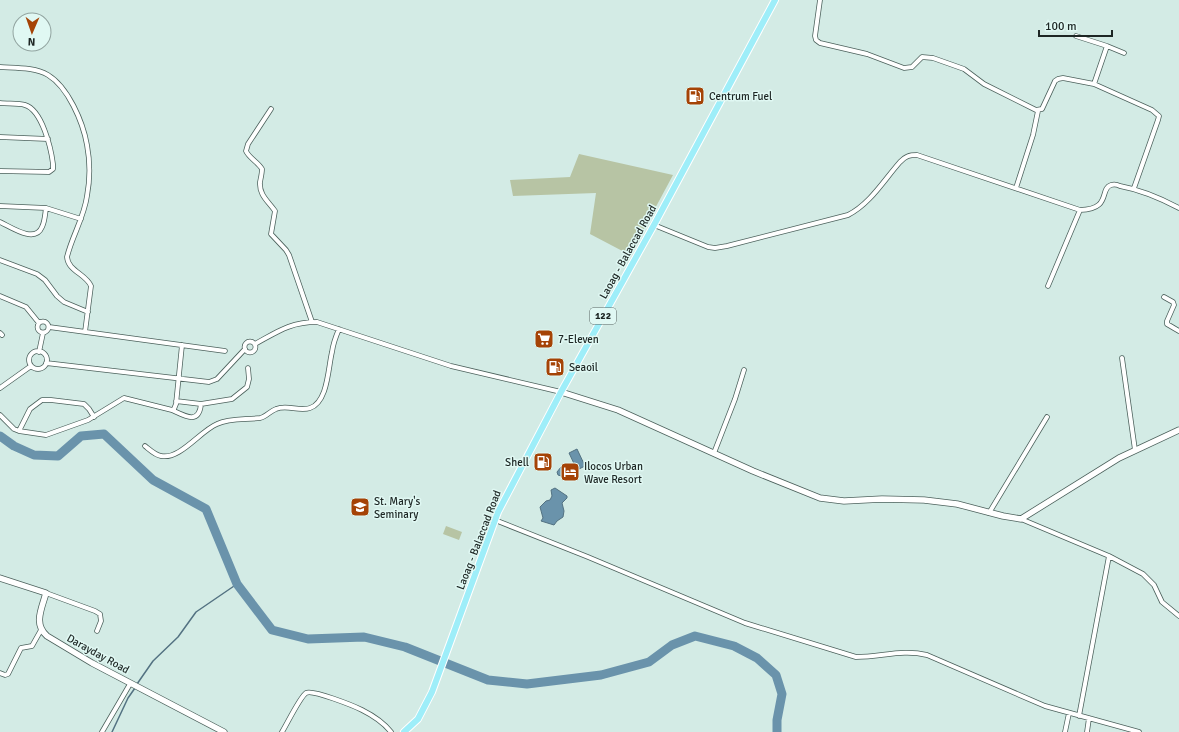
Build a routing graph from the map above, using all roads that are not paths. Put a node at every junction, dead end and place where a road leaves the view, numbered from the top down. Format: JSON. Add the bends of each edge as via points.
{"nodes":[{"id":1,"x":775,"y":0,"type":"edge"},
{"id":2,"x":820,"y":0,"type":"edge"},
{"id":3,"x":1076,"y":36,"type":"dead end"},
{"id":4,"x":1107,"y":46,"type":"junction"},
{"id":5,"x":1124,"y":53,"type":"dead end"},
{"id":6,"x":0,"y":67,"type":"edge"},
{"id":7,"x":1094,"y":84,"type":"junction"},
{"id":8,"x":0,"y":103,"type":"edge"},
{"id":9,"x":271,"y":109,"type":"dead end"},
{"id":10,"x":1038,"y":111,"type":"junction"},
{"id":11,"x":0,"y":137,"type":"edge"},
{"id":12,"x":48,"y":139,"type":"junction"},
{"id":13,"x":0,"y":171,"type":"edge"},
{"id":14,"x":1016,"y":188,"type":"junction"},
{"id":15,"x":1134,"y":188,"type":"junction"},
{"id":16,"x":0,"y":206,"type":"edge"},
{"id":17,"x":46,"y":208,"type":"junction"},
{"id":18,"x":1179,"y":208,"type":"edge"},
{"id":19,"x":1080,"y":210,"type":"junction"},
{"id":20,"x":81,"y":219,"type":"junction"},
{"id":21,"x":0,"y":222,"type":"edge"},
{"id":22,"x":654,"y":225,"type":"junction"},
{"id":23,"x":0,"y":260,"type":"edge"},
{"id":24,"x":1048,"y":286,"type":"dead end"},
{"id":25,"x":0,"y":296,"type":"edge"},
{"id":26,"x":1164,"y":297,"type":"dead end"},
{"id":27,"x":88,"y":312,"type":"junction"},
{"id":28,"x":312,"y":322,"type":"junction"},
{"id":29,"x":39,"y":323,"type":"junction"},
{"id":30,"x":49,"y":326,"type":"junction"},
{"id":31,"x":339,"y":328,"type":"junction"},
{"id":32,"x":1179,"y":331,"type":"edge"},
{"id":33,"x":85,"y":332,"type":"junction"},
{"id":34,"x":42,"y":333,"type":"junction"},
{"id":35,"x":255,"y":344,"type":"junction"},
{"id":36,"x":182,"y":345,"type":"junction"},
{"id":37,"x":245,"y":349,"type":"junction"},
{"id":38,"x":225,"y":350,"type":"dead end"},
{"id":39,"x":39,"y":352,"type":"junction"},
{"id":40,"x":1122,"y":358,"type":"dead end"},
{"id":41,"x":46,"y":363,"type":"junction"},
{"id":42,"x":31,"y":366,"type":"junction"},
{"id":43,"x":248,"y":368,"type":"dead end"},
{"id":44,"x":744,"y":370,"type":"dead end"},
{"id":45,"x":178,"y":379,"type":"junction"},
{"id":46,"x":0,"y":388,"type":"edge"},
{"id":47,"x":561,"y":392,"type":"junction"},
{"id":48,"x":176,"y":401,"type":"junction"},
{"id":49,"x":201,"y":404,"type":"junction"},
{"id":50,"x":172,"y":410,"type":"junction"},
{"id":51,"x":0,"y":415,"type":"edge"},
{"id":52,"x":94,"y":417,"type":"junction"},
{"id":53,"x":1048,"y":417,"type":"dead end"},
{"id":54,"x":1179,"y":430,"type":"edge"},
{"id":55,"x":19,"y":431,"type":"junction"},
{"id":56,"x":145,"y":446,"type":"dead end"},
{"id":57,"x":1135,"y":450,"type":"junction"},
{"id":58,"x":714,"y":453,"type":"junction"},
{"id":59,"x":989,"y":513,"type":"junction"},
{"id":60,"x":1021,"y":519,"type":"junction"},
{"id":61,"x":495,"y":520,"type":"junction"},
{"id":62,"x":1109,"y":556,"type":"junction"},
{"id":63,"x":0,"y":578,"type":"edge"},
{"id":64,"x":46,"y":593,"type":"junction"},
{"id":65,"x":1179,"y":616,"type":"edge"},
{"id":66,"x":41,"y":630,"type":"junction"},
{"id":67,"x":97,"y":631,"type":"dead end"},
{"id":68,"x":0,"y":673,"type":"edge"},
{"id":69,"x":132,"y":684,"type":"junction"},
{"id":70,"x":1068,"y":713,"type":"junction"},
{"id":71,"x":1079,"y":716,"type":"junction"},
{"id":72,"x":1089,"y":718,"type":"junction"},
{"id":73,"x":102,"y":732,"type":"edge"},
{"id":74,"x":224,"y":732,"type":"edge"},
{"id":75,"x":282,"y":732,"type":"edge"},
{"id":76,"x":391,"y":732,"type":"edge"},
{"id":77,"x":404,"y":732,"type":"edge"},
{"id":78,"x":1065,"y":732,"type":"edge"},
{"id":79,"x":1087,"y":732,"type":"edge"},
{"id":80,"x":1139,"y":732,"type":"edge"}],
"edges":[{"from":1,"to":22,"type":"main road","name":"Laoag - Balaccad Road","number":"122"},
{"from":2,"to":10,"type":"street","via":[[815,36],[820,43],[867,54],[904,68],[912,68],[922,57],[933,58],[964,69],[984,84]]},
{"from":3,"to":4,"type":"street"},
{"from":4,"to":5,"type":"street"},
{"from":4,"to":7,"type":"street"},
{"from":6,"to":20,"type":"street","via":[[33,70],[48,75],[64,90],[72,103],[88,145],[87,197]]},
{"from":7,"to":10,"type":"street","via":[[1058,79],[1042,109]]},
{"from":7,"to":15,"type":"street","via":[[1152,110],[1159,116]]},
{"from":8,"to":12,"type":"street","via":[[26,105],[38,117]]},
{"from":9,"to":28,"type":"street","via":[[246,151],[262,169],[261,192],[275,211],[271,234],[289,255]]},
{"from":10,"to":14,"type":"street","via":[[1034,135]]},
{"from":11,"to":12,"type":"street"},
{"from":12,"to":13,"type":"street","via":[[53,164],[51,171]]},
{"from":14,"to":19,"type":"street"},
{"from":14,"to":22,"type":"street","via":[[911,155],[900,162],[865,204],[848,215],[715,248]]},
{"from":15,"to":18,"type":"street"},
{"from":15,"to":19,"type":"street","via":[[1110,185],[1099,206]]},
{"from":16,"to":17,"type":"street"},
{"from":17,"to":20,"type":"street"},
{"from":17,"to":21,"type":"street","via":[[42,228],[35,234],[23,233]]},
{"from":19,"to":24,"type":"street"},
{"from":20,"to":27,"type":"street","via":[[67,261],[90,282]]},
{"from":22,"to":47,"type":"main road","name":"Laoag - Balaccad Road","number":"122"},
{"from":23,"to":27,"type":"street","via":[[37,274],[64,302]]},
{"from":25,"to":29,"type":"street","via":[[22,305]]},
{"from":26,"to":32,"type":"street","via":[[1174,304],[1166,324]]},
{"from":27,"to":33,"type":"street"},
{"from":28,"to":31,"type":"street"},
{"from":28,"to":35,"type":"street","via":[[289,326]]},
{"from":29,"to":30,"type":"street","via":[[44,321]]},
{"from":29,"to":34,"type":"street","via":[[38,328]]},
{"from":30,"to":33,"type":"street"},
{"from":30,"to":34,"type":"street","via":[[47,331]]},
{"from":31,"to":47,"type":"street","via":[[450,366]]},
{"from":31,"to":56,"type":"street","via":[[323,395],[315,406],[304,409],[282,407],[264,417],[219,423],[179,452],[167,456],[157,455]]},
{"from":33,"to":36,"type":"street"},
{"from":34,"to":39,"type":"street"},
{"from":35,"to":37,"type":"street","via":[[247,342]]},
{"from":35,"to":37,"type":"street","via":[[252,352]]},
{"from":36,"to":38,"type":"street"},
{"from":36,"to":45,"type":"street"},
{"from":37,"to":45,"type":"street","via":[[214,381]]},
{"from":39,"to":41,"type":"street","via":[[44,355]]},
{"from":39,"to":42,"type":"street","via":[[31,354]]},
{"from":40,"to":57,"type":"street"},
{"from":41,"to":42,"type":"street","via":[[39,369]]},
{"from":41,"to":45,"type":"street"},
{"from":42,"to":46,"type":"street"},
{"from":43,"to":49,"type":"street","via":[[247,387],[237,396]]},
{"from":44,"to":58,"type":"street"},
{"from":45,"to":48,"type":"street"},
{"from":47,"to":58,"type":"street","via":[[618,410]]},
{"from":47,"to":61,"type":"main road","name":"Laoag - Balaccad Road","number":"122"},
{"from":48,"to":49,"type":"street"},
{"from":48,"to":50,"type":"street"},
{"from":49,"to":50,"type":"street","via":[[199,415],[195,417],[184,416]]},
{"from":50,"to":52,"type":"street","via":[[121,398]]},
{"from":51,"to":55,"type":"street"},
{"from":52,"to":55,"type":"street","via":[[46,435]]},
{"from":52,"to":55,"type":"street","via":[[84,404],[42,400],[30,409]]},
{"from":53,"to":59,"type":"street"},
{"from":54,"to":57,"type":"street"},
{"from":57,"to":60,"type":"street"},
{"from":58,"to":59,"type":"street","via":[[820,498],[844,501],[924,500],[958,504]]},
{"from":59,"to":60,"type":"street"},
{"from":60,"to":62,"type":"street"},
{"from":61,"to":70,"type":"street","via":[[745,623],[856,657],[904,652],[927,655],[1028,699]]},
{"from":61,"to":77,"type":"main road","name":"Laoag - Balaccad Road","number":"122","via":[[432,692],[420,715]]},
{"from":62,"to":65,"type":"street","via":[[1149,580],[1162,602]]},
{"from":62,"to":71,"type":"street"},
{"from":63,"to":64,"type":"street"},
{"from":64,"to":66,"type":"street","via":[[39,620]]},
{"from":64,"to":67,"type":"street","via":[[100,614],[101,621]]},
{"from":66,"to":68,"type":"street","via":[[32,646],[20,650],[8,674]]},
{"from":66,"to":69,"type":"street","name":"Darayday Road","via":[[92,663]]},
{"from":69,"to":73,"type":"street"},
{"from":69,"to":74,"type":"street","name":"Darayday Road"},
{"from":70,"to":71,"type":"street"},
{"from":70,"to":78,"type":"street"},
{"from":71,"to":72,"type":"street"},
{"from":72,"to":79,"type":"street"},
{"from":72,"to":80,"type":"street"},
{"from":75,"to":76,"type":"street","via":[[301,699],[309,692],[362,710]]}]}
